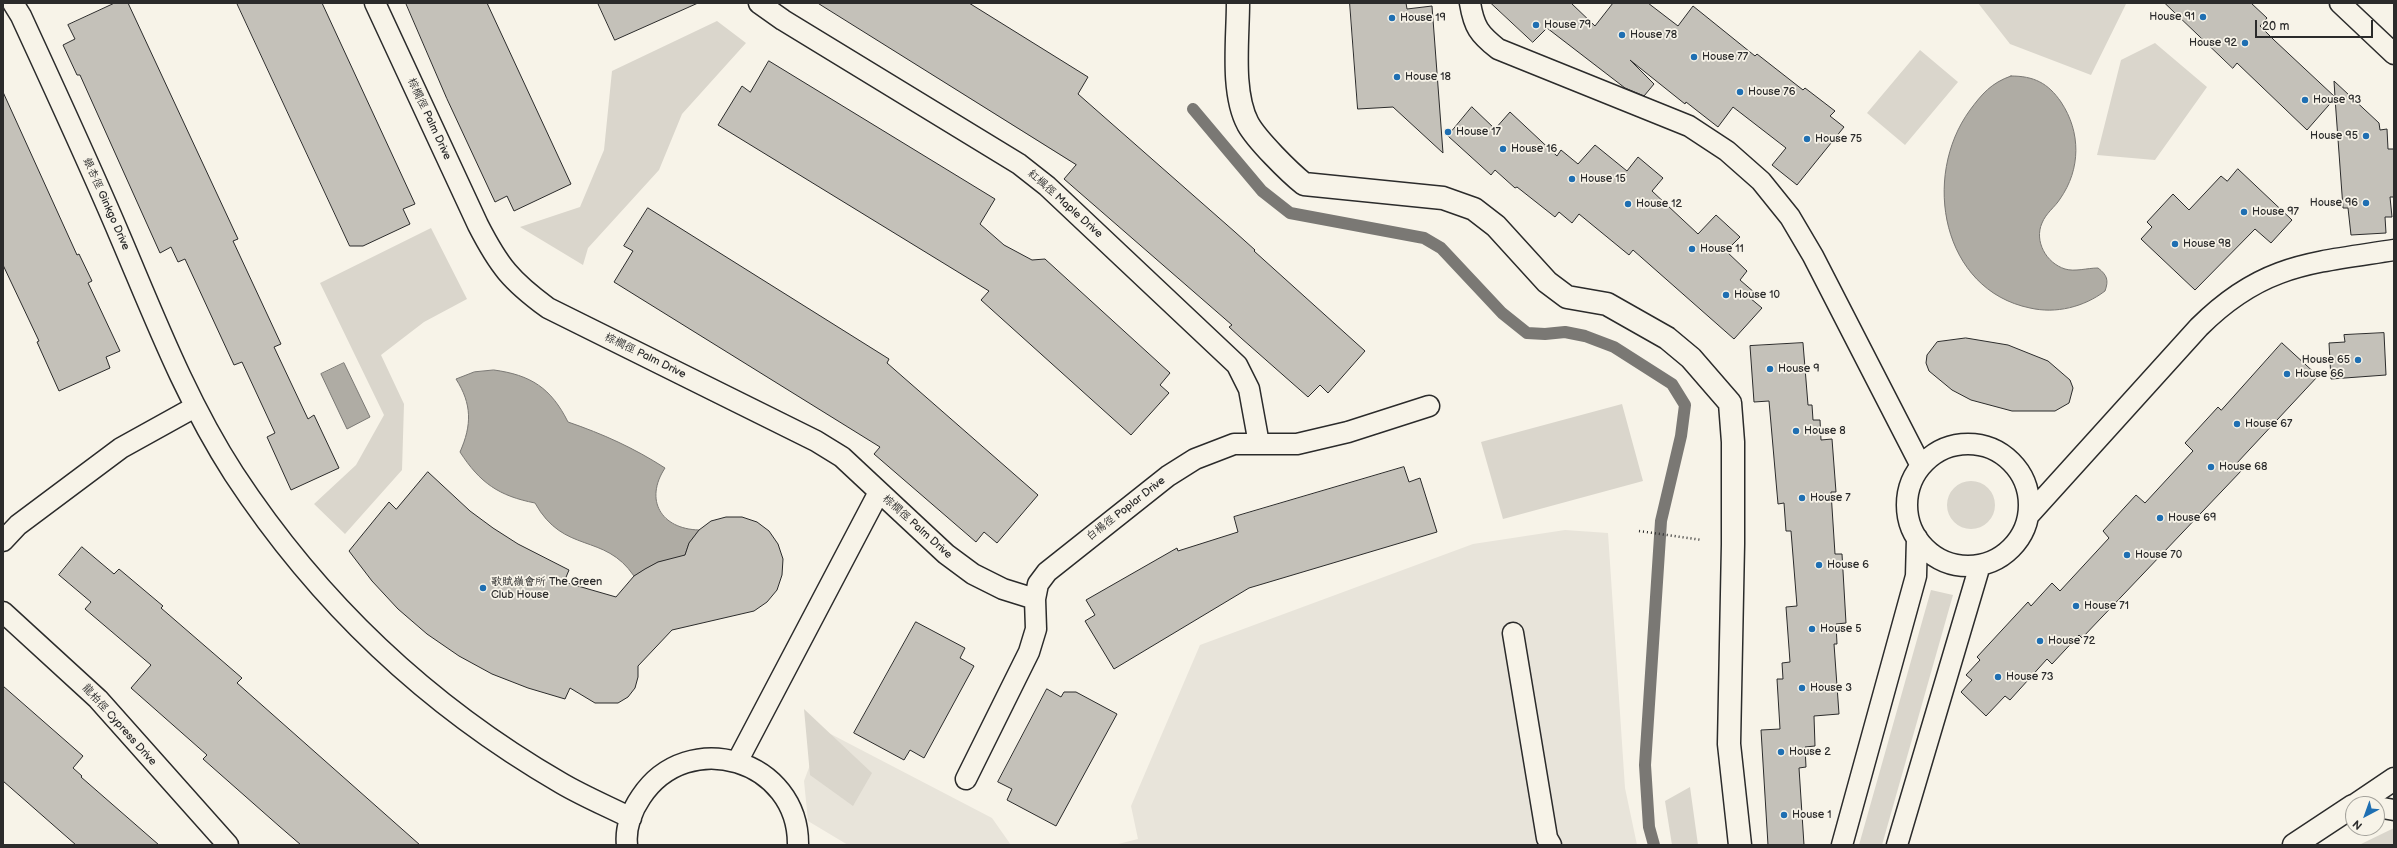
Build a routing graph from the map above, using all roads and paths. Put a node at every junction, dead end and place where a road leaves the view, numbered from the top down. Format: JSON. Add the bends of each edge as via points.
{"nodes":[{"id":1,"x":13,"y":3,"type":"edge"},
{"id":2,"x":375,"y":3,"type":"edge"},
{"id":3,"x":759,"y":3,"type":"edge"},
{"id":4,"x":1238,"y":3,"type":"edge"},
{"id":5,"x":1470,"y":3,"type":"edge"},
{"id":6,"x":2340,"y":3,"type":"edge"},
{"id":7,"x":2394,"y":54,"type":"edge"},
{"id":8,"x":2394,"y":250,"type":"edge"},
{"id":9,"x":195,"y":406,"type":"junction"},
{"id":10,"x":1429,"y":406,"type":"dead end"},
{"id":11,"x":1259,"y":444,"type":"junction"},
{"id":12,"x":1921,"y":466,"type":"junction"},
{"id":13,"x":879,"y":492,"type":"junction"},
{"id":14,"x":2028,"y":516,"type":"junction"},
{"id":15,"x":1639,"y":532,"type":"dead end"},
{"id":16,"x":1917,"y":538,"type":"junction"},
{"id":17,"x":3,"y":541,"type":"edge"},
{"id":18,"x":1733,"y":544,"type":"junction"},
{"id":19,"x":1980,"y":565,"type":"junction"},
{"id":20,"x":1035,"y":599,"type":"junction"},
{"id":21,"x":3,"y":612,"type":"edge"},
{"id":22,"x":1513,"y":633,"type":"dead end"},
{"id":23,"x":737,"y":762,"type":"junction"},
{"id":24,"x":966,"y":779,"type":"dead end"},
{"id":25,"x":2394,"y":779,"type":"edge"},
{"id":26,"x":2369,"y":796,"type":"edge"},
{"id":27,"x":2345,"y":811,"type":"edge"},
{"id":28,"x":631,"y":818,"type":"junction"},
{"id":29,"x":228,"y":845,"type":"edge"},
{"id":30,"x":627,"y":845,"type":"edge"},
{"id":31,"x":798,"y":845,"type":"edge"},
{"id":32,"x":1551,"y":845,"type":"edge"},
{"id":33,"x":1740,"y":845,"type":"edge"},
{"id":34,"x":1842,"y":845,"type":"edge"},
{"id":35,"x":1897,"y":845,"type":"edge"},
{"id":36,"x":2294,"y":845,"type":"edge"}],
"edges":[{"from":1,"to":9,"type":"lane","name":"銀杏徑 Ginkgo Drive","via":[[100,190],[168,350]]},
{"from":2,"to":13,"type":"lane","name":"棕櫚徑 Palm Drive","via":[[481,232],[495,258],[519,286],[548,308],[816,442],[842,458]]},
{"from":3,"to":11,"type":"lane","name":"紅楓徑 Maple Drive","via":[[1018,164],[1047,186],[1237,365],[1249,389]]},
{"from":4,"to":18,"type":"street","via":[[1239,93],[1248,124],[1288,171],[1304,184],[1443,198],[1474,209],[1496,226],[1547,282],[1567,297],[1607,304],[1667,338],[1691,358],[1730,402],[1733,442]]},
{"from":5,"to":12,"type":"lane","via":[[1475,26],[1484,38],[1498,49],[1689,126],[1727,151],[1761,182],[1790,217],[1813,256]]},
{"from":6,"to":7,"type":"lane"},
{"from":8,"to":14,"type":"lane","via":[[2313,262],[2287,269],[2239,292],[2199,327]]},
{"from":9,"to":17,"type":"lane","via":[[121,448],[18,525]]},
{"from":9,"to":28,"type":"lane","name":"銀杏徑 Ginkgo Drive","via":[[233,472],[277,535],[325,594],[378,649],[436,699],[498,744],[550,776]]},
{"from":10,"to":11,"type":"lane","name":"白楊徑 Poplar Drive","via":[[1348,432],[1297,444]]},
{"from":11,"to":20,"type":"lane","name":"白楊徑 Poplar Drive","via":[[1234,444],[1195,459],[1168,476],[1047,572],[1038,584]]},
{"from":12,"to":14,"type":"lane","via":[[1933,455],[1948,447],[1964,444],[1981,446],[1997,452],[2011,462],[2021,475],[2028,491]]},
{"from":12,"to":16,"type":"lane","via":[[1906,498],[1908,515]]},
{"from":13,"to":20,"type":"lane","name":"棕櫚徑 Palm Drive","via":[[946,554],[973,574],[1003,589]]},
{"from":13,"to":23,"type":"lane"},
{"from":14,"to":19,"type":"lane","via":[[2025,528],[2012,548],[1991,562]]},
{"from":15,"to":18,"type":"path"},
{"from":16,"to":19,"type":"lane","via":[[1923,547],[1937,558],[1955,565]]},
{"from":16,"to":34,"type":"lane","via":[[1916,576]]},
{"from":18,"to":33,"type":"street","via":[[1729,744]]},
{"from":19,"to":35,"type":"lane"},
{"from":20,"to":24,"type":"lane","name":"白楊徑 Poplar Drive","via":[[1036,629],[1029,652]]},
{"from":21,"to":29,"type":"lane","name":"龍柏徑 Cypress Drive","via":[[98,699]]},
{"from":22,"to":32,"type":"lane","via":[[1547,838]]},
{"from":23,"to":28,"type":"lane","via":[[726,758],[699,758],[673,766],[649,785],[632,809]]},
{"from":23,"to":31,"type":"lane","via":[[752,767],[773,783],[782,794],[790,805],[798,831]]},
{"from":25,"to":26,"type":"street"},
{"from":27,"to":36,"type":"street"},
{"from":28,"to":30,"type":"lane","via":[[626,838]]}]}
